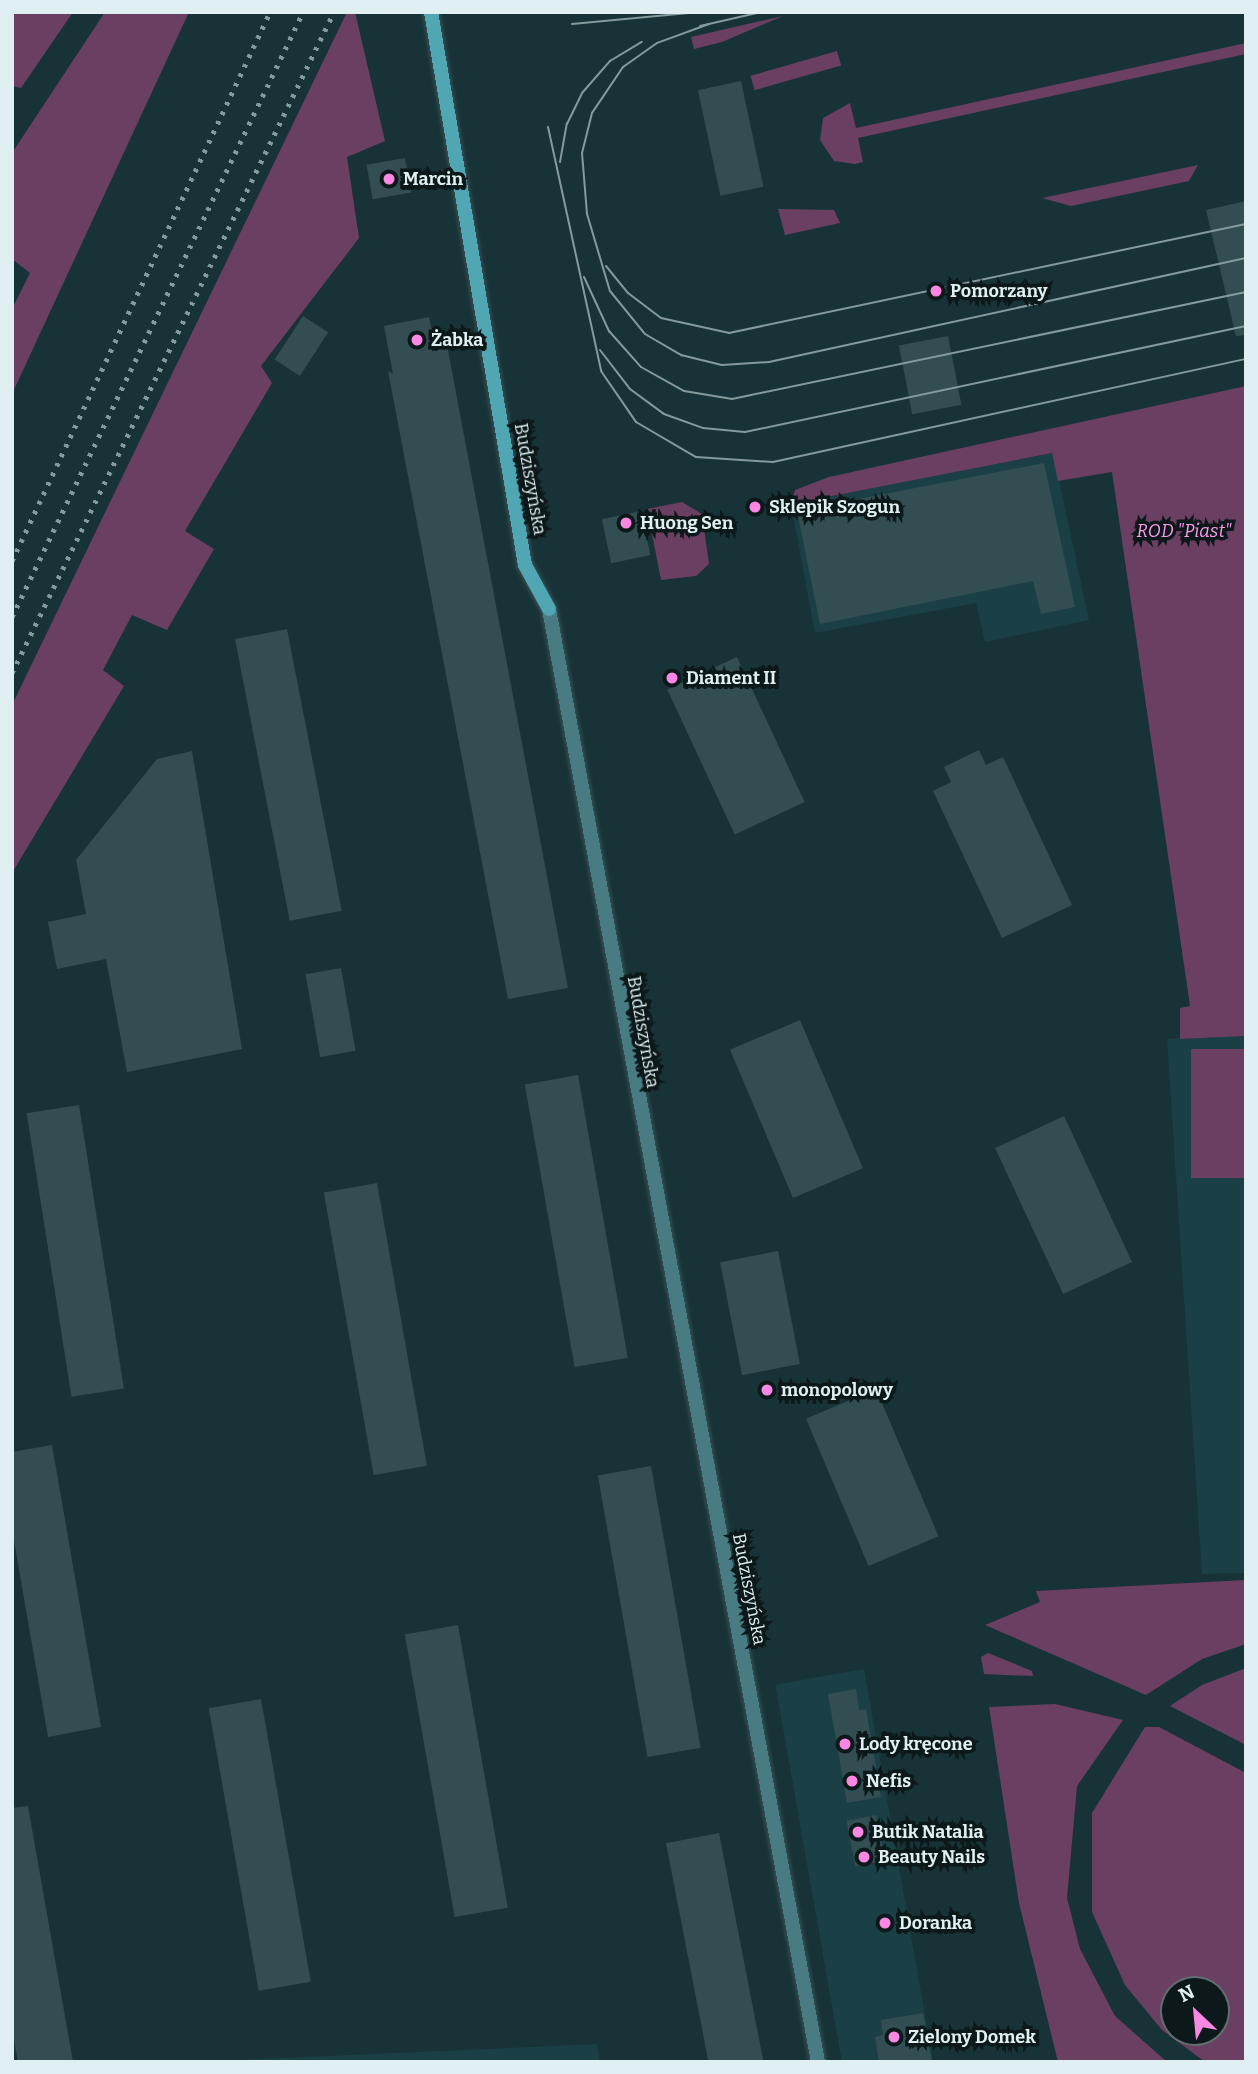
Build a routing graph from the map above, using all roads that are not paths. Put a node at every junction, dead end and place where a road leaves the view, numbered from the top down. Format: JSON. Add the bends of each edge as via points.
{"nodes":[{"id":1,"x":431,"y":12,"type":"edge"},
{"id":2,"x":818,"y":2062,"type":"edge"}],
"edges":[{"from":1,"to":2,"type":"street","name":"Budziszyńska","via":[[525,565],[549,609]]}]}
